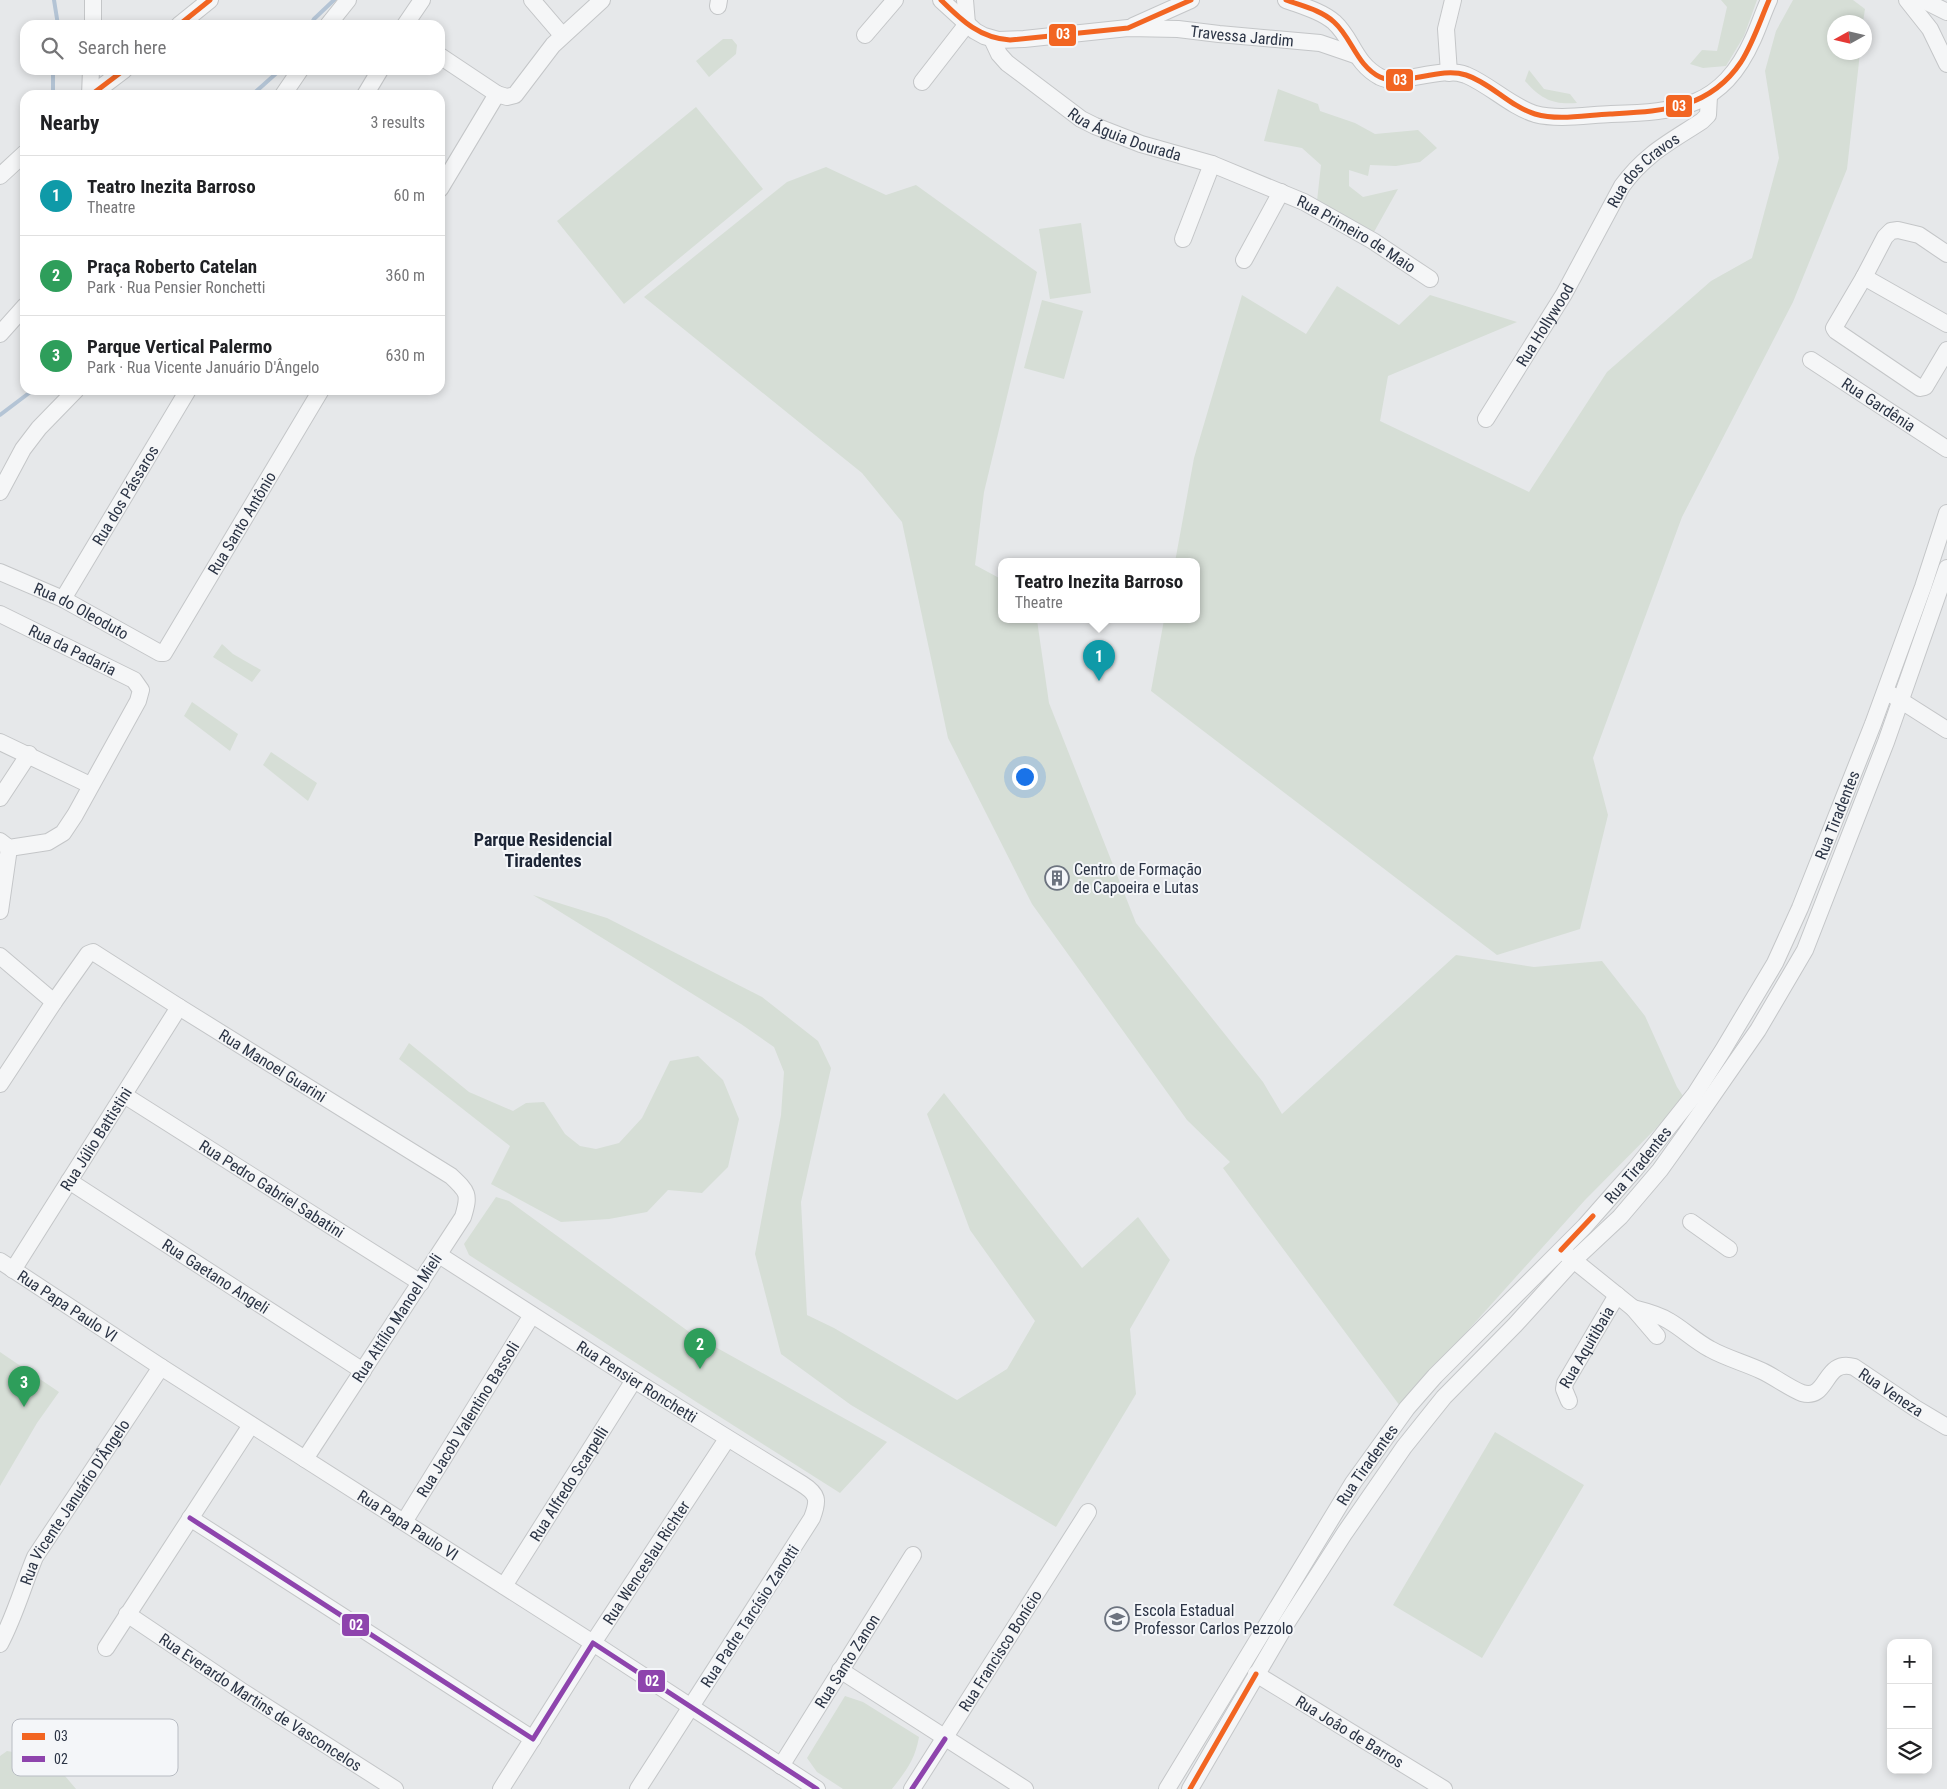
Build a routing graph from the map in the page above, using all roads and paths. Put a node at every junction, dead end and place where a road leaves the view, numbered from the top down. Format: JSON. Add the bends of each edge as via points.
{"nodes":[{"id":1,"x":93,"y":0,"type":"edge"},
{"id":2,"x":210,"y":0,"type":"edge"},
{"id":3,"x":348,"y":0,"type":"edge"},
{"id":4,"x":422,"y":0,"type":"edge"},
{"id":5,"x":532,"y":0,"type":"edge"},
{"id":6,"x":602,"y":0,"type":"edge"},
{"id":7,"x":895,"y":0,"type":"edge"},
{"id":8,"x":941,"y":0,"type":"edge"},
{"id":9,"x":965,"y":0,"type":"edge"},
{"id":10,"x":1286,"y":0,"type":"edge"},
{"id":11,"x":1453,"y":0,"type":"edge"},
{"id":12,"x":1768,"y":0,"type":"edge"},
{"id":13,"x":1907,"y":0,"type":"edge"},
{"id":14,"x":1923,"y":0,"type":"edge"},
{"id":15,"x":1184,"y":3,"type":"edge"},
{"id":16,"x":1947,"y":12,"type":"edge"},
{"id":17,"x":93,"y":20,"type":"edge"},
{"id":18,"x":185,"y":20,"type":"edge"},
{"id":19,"x":332,"y":20,"type":"edge"},
{"id":20,"x":408,"y":20,"type":"edge"},
{"id":21,"x":967,"y":24,"type":"junction"},
{"id":22,"x":1128,"y":28,"type":"junction"},
{"id":23,"x":1178,"y":29,"type":"junction"},
{"id":24,"x":1344,"y":34,"type":"junction"},
{"id":25,"x":865,"y":35,"type":"dead end"},
{"id":26,"x":562,"y":36,"type":"junction"},
{"id":27,"x":992,"y":39,"type":"junction"},
{"id":28,"x":1332,"y":47,"type":"junction"},
{"id":29,"x":1355,"y":55,"type":"junction"},
{"id":30,"x":445,"y":59,"type":"edge"},
{"id":31,"x":1947,"y":64,"type":"edge"},
{"id":32,"x":1449,"y":73,"type":"junction"},
{"id":33,"x":91,"y":75,"type":"edge"},
{"id":34,"x":117,"y":75,"type":"edge"},
{"id":35,"x":296,"y":75,"type":"edge"},
{"id":36,"x":377,"y":75,"type":"edge"},
{"id":37,"x":922,"y":82,"type":"dead end"},
{"id":38,"x":91,"y":90,"type":"edge"},
{"id":39,"x":98,"y":90,"type":"edge"},
{"id":40,"x":286,"y":90,"type":"edge"},
{"id":41,"x":368,"y":90,"type":"edge"},
{"id":42,"x":497,"y":94,"type":"junction"},
{"id":43,"x":1709,"y":96,"type":"junction"},
{"id":44,"x":20,"y":158,"type":"edge"},
{"id":45,"x":1212,"y":164,"type":"junction"},
{"id":46,"x":0,"y":176,"type":"edge"},
{"id":47,"x":445,"y":182,"type":"edge"},
{"id":48,"x":1281,"y":192,"type":"junction"},
{"id":49,"x":1599,"y":228,"type":"joint"},
{"id":50,"x":1183,"y":239,"type":"dead end"},
{"id":51,"x":1947,"y":254,"type":"edge"},
{"id":52,"x":1244,"y":260,"type":"dead end"},
{"id":53,"x":1864,"y":277,"type":"junction"},
{"id":54,"x":1430,"y":279,"type":"dead end"},
{"id":55,"x":20,"y":312,"type":"edge"},
{"id":56,"x":1947,"y":324,"type":"edge"},
{"id":57,"x":0,"y":334,"type":"edge"},
{"id":58,"x":1947,"y":350,"type":"edge"},
{"id":59,"x":1811,"y":360,"type":"dead end"},
{"id":60,"x":71,"y":395,"type":"edge"},
{"id":61,"x":185,"y":395,"type":"edge"},
{"id":62,"x":318,"y":395,"type":"edge"},
{"id":63,"x":1486,"y":419,"type":"dead end"},
{"id":64,"x":1947,"y":449,"type":"edge"},
{"id":65,"x":0,"y":492,"type":"edge"},
{"id":66,"x":1947,"y":513,"type":"edge"},
{"id":67,"x":1947,"y":568,"type":"edge"},
{"id":68,"x":0,"y":572,"type":"edge"},
{"id":69,"x":63,"y":599,"type":"junction"},
{"id":70,"x":0,"y":614,"type":"edge"},
{"id":71,"x":160,"y":653,"type":"joint"},
{"id":72,"x":1885,"y":690,"type":"junction"},
{"id":73,"x":1901,"y":701,"type":"junction"},
{"id":74,"x":1947,"y":730,"type":"edge"},
{"id":75,"x":1869,"y":734,"type":"junction"},
{"id":76,"x":0,"y":742,"type":"edge"},
{"id":77,"x":1886,"y":742,"type":"junction"},
{"id":78,"x":29,"y":754,"type":"junction"},
{"id":79,"x":90,"y":785,"type":"junction"},
{"id":80,"x":0,"y":798,"type":"edge"},
{"id":81,"x":5,"y":844,"type":"edge"},
{"id":82,"x":0,"y":911,"type":"edge"},
{"id":83,"x":0,"y":956,"type":"edge"},
{"id":84,"x":54,"y":1002,"type":"junction"},
{"id":85,"x":179,"y":1007,"type":"junction"},
{"id":86,"x":0,"y":1084,"type":"edge"},
{"id":87,"x":124,"y":1095,"type":"junction"},
{"id":88,"x":1690,"y":1100,"type":"junction"},
{"id":89,"x":1702,"y":1112,"type":"junction"},
{"id":90,"x":451,"y":1176,"type":"joint"},
{"id":91,"x":69,"y":1181,"type":"junction"},
{"id":92,"x":1691,"y":1222,"type":"dead end"},
{"id":93,"x":1729,"y":1249,"type":"dead end"},
{"id":94,"x":1561,"y":1250,"type":"junction"},
{"id":95,"x":439,"y":1255,"type":"junction"},
{"id":96,"x":1573,"y":1261,"type":"junction"},
{"id":97,"x":6,"y":1266,"type":"edge"},
{"id":98,"x":421,"y":1283,"type":"junction"},
{"id":99,"x":1617,"y":1295,"type":"junction"},
{"id":100,"x":1633,"y":1308,"type":"junction"},
{"id":101,"x":532,"y":1315,"type":"junction"},
{"id":102,"x":1657,"y":1336,"type":"dead end"},
{"id":103,"x":1472,"y":1339,"type":"junction"},
{"id":104,"x":1486,"y":1354,"type":"junction"},
{"id":105,"x":161,"y":1367,"type":"junction"},
{"id":106,"x":363,"y":1371,"type":"junction"},
{"id":107,"x":634,"y":1380,"type":"junction"},
{"id":108,"x":1412,"y":1401,"type":"junction"},
{"id":109,"x":1569,"y":1401,"type":"dead end"},
{"id":110,"x":1426,"y":1419,"type":"junction"},
{"id":111,"x":251,"y":1425,"type":"junction"},
{"id":112,"x":1947,"y":1427,"type":"edge"},
{"id":113,"x":727,"y":1439,"type":"junction"},
{"id":114,"x":305,"y":1459,"type":"junction"},
{"id":115,"x":1088,"y":1512,"type":"dead end"},
{"id":116,"x":190,"y":1518,"type":"junction"},
{"id":117,"x":812,"y":1518,"type":"joint"},
{"id":118,"x":1332,"y":1518,"type":"junction"},
{"id":119,"x":404,"y":1522,"type":"junction"},
{"id":120,"x":1344,"y":1534,"type":"junction"},
{"id":121,"x":913,"y":1555,"type":"dead end"},
{"id":122,"x":504,"y":1586,"type":"junction"},
{"id":123,"x":127,"y":1614,"type":"junction"},
{"id":124,"x":593,"y":1643,"type":"junction"},
{"id":125,"x":0,"y":1644,"type":"edge"},
{"id":126,"x":106,"y":1648,"type":"dead end"},
{"id":127,"x":840,"y":1670,"type":"junction"},
{"id":128,"x":1256,"y":1674,"type":"junction"},
{"id":129,"x":691,"y":1708,"type":"junction"},
{"id":130,"x":533,"y":1739,"type":"junction"},
{"id":131,"x":945,"y":1739,"type":"junction"},
{"id":132,"x":780,"y":1766,"type":"junction"},
{"id":133,"x":395,"y":1789,"type":"edge"},
{"id":134,"x":501,"y":1789,"type":"edge"},
{"id":135,"x":638,"y":1789,"type":"edge"},
{"id":136,"x":817,"y":1789,"type":"edge"},
{"id":137,"x":912,"y":1789,"type":"edge"},
{"id":138,"x":1025,"y":1789,"type":"edge"},
{"id":139,"x":1167,"y":1789,"type":"edge"},
{"id":140,"x":1190,"y":1789,"type":"edge"},
{"id":141,"x":1444,"y":1789,"type":"edge"}],
"edges":[{"from":1,"to":17,"type":"street"},
{"from":2,"to":18,"type":"street"},
{"from":3,"to":19,"type":"street"},
{"from":4,"to":20,"type":"street"},
{"from":5,"to":26,"type":"street"},
{"from":6,"to":26,"type":"street"},
{"from":7,"to":25,"type":"street"},
{"from":8,"to":21,"type":"street"},
{"from":9,"to":21,"type":"street"},
{"from":10,"to":24,"type":"street","via":[[1314,10],[1334,22]]},
{"from":11,"to":32,"type":"street","via":[[1446,29]]},
{"from":12,"to":43,"type":"street","via":[[1743,58],[1732,75]]},
{"from":13,"to":31,"type":"street","via":[[1930,29]]},
{"from":14,"to":16,"type":"street"},
{"from":15,"to":22,"type":"street"},
{"from":15,"to":23,"type":"street","via":[[1174,14]]},
{"from":21,"to":27,"type":"street"},
{"from":21,"to":37,"type":"street"},
{"from":22,"to":23,"type":"street","name":"Travessa Jardim"},
{"from":22,"to":27,"type":"street"},
{"from":23,"to":28,"type":"street","name":"Travessa Jardim","via":[[1286,39]]},
{"from":24,"to":28,"type":"street","via":[[1342,42]]},
{"from":24,"to":29,"type":"street"},
{"from":26,"to":42,"type":"street","via":[[515,94],[507,97]]},
{"from":27,"to":45,"type":"street","name":"Rua Águia Dourada","via":[[1007,63],[1081,119],[1141,144]]},
{"from":28,"to":29,"type":"street","name":"Travessa Jardim"},
{"from":29,"to":32,"type":"street","via":[[1386,79]]},
{"from":30,"to":42,"type":"street"},
{"from":32,"to":43,"type":"street","via":[[1466,76],[1521,108],[1546,116],[1652,112],[1681,108]]},
{"from":33,"to":38,"type":"street"},
{"from":34,"to":39,"type":"street"},
{"from":35,"to":40,"type":"street"},
{"from":36,"to":41,"type":"street"},
{"from":42,"to":47,"type":"street"},
{"from":43,"to":49,"type":"street","name":"Rua dos Cravos","via":[[1708,115],[1650,154],[1633,170]]},
{"from":44,"to":46,"type":"street"},
{"from":45,"to":48,"type":"street","name":"Rua Águia Dourada"},
{"from":45,"to":50,"type":"street"},
{"from":48,"to":52,"type":"street"},
{"from":48,"to":54,"type":"street","name":"Rua Primeiro de Maio","via":[[1340,222]]},
{"from":49,"to":63,"type":"street","name":"Rua Hollywood","via":[[1564,294]]},
{"from":51,"to":53,"type":"street","via":[[1919,235],[1891,231]]},
{"from":53,"to":56,"type":"street"},
{"from":53,"to":58,"type":"street","via":[[1834,330],[1920,388],[1925,387]]},
{"from":55,"to":57,"type":"street"},
{"from":59,"to":64,"type":"street","name":"Rua Gardênia"},
{"from":60,"to":65,"type":"street","via":[[23,449]]},
{"from":61,"to":69,"type":"street","name":"Rua dos Pássaros"},
{"from":62,"to":71,"type":"street","name":"Rua Santo Antônio","via":[[165,652]]},
{"from":66,"to":72,"type":"street","name":"Rua Tiradentes"},
{"from":67,"to":73,"type":"street","name":"Rua Tiradentes"},
{"from":68,"to":69,"type":"street","name":"Rua do Oleoduto"},
{"from":69,"to":71,"type":"street","name":"Rua do Oleoduto"},
{"from":70,"to":79,"type":"street","name":"Rua da Padaria","via":[[134,680],[141,690],[138,701]]},
{"from":72,"to":73,"type":"street"},
{"from":72,"to":75,"type":"street","name":"Rua Tiradentes"},
{"from":73,"to":74,"type":"street"},
{"from":73,"to":77,"type":"street","name":"Rua Tiradentes"},
{"from":75,"to":77,"type":"street"},
{"from":75,"to":88,"type":"street","name":"Rua Tiradentes","via":[[1775,963]]},
{"from":76,"to":78,"type":"street"},
{"from":77,"to":89,"type":"street","name":"Rua Tiradentes","via":[[1805,950],[1758,1030]]},
{"from":78,"to":79,"type":"street"},
{"from":78,"to":80,"type":"street"},
{"from":79,"to":81,"type":"street","via":[[67,828],[55,840]]},
{"from":81,"to":82,"type":"street"},
{"from":83,"to":84,"type":"street"},
{"from":84,"to":85,"type":"street","name":"Rua Manoel Guarini","via":[[90,952]]},
{"from":84,"to":86,"type":"street"},
{"from":85,"to":87,"type":"street","name":"Rua Júlio Battistini"},
{"from":85,"to":90,"type":"street","name":"Rua Manoel Guarini"},
{"from":87,"to":91,"type":"street","name":"Rua Júlio Battistini"},
{"from":87,"to":98,"type":"street","name":"Rua Pedro Gabriel Sabatini"},
{"from":88,"to":89,"type":"street"},
{"from":88,"to":94,"type":"street","name":"Rua Tiradentes","via":[[1636,1168]]},
{"from":89,"to":96,"type":"street","name":"Rua Tiradentes","via":[[1660,1170],[1620,1217]]},
{"from":90,"to":95,"type":"street","name":"Rua Attílio Manoel Mieli","via":[[466,1191],[468,1203]]},
{"from":91,"to":97,"type":"street","name":"Rua Júlio Battistini"},
{"from":91,"to":106,"type":"street","name":"Rua Gaetano Angeli"},
{"from":92,"to":93,"type":"street"},
{"from":94,"to":96,"type":"street"},
{"from":94,"to":103,"type":"street","name":"Rua Tiradentes"},
{"from":95,"to":98,"type":"street","name":"Rua Attílio Manoel Mieli"},
{"from":95,"to":101,"type":"street","name":"Rua Pensier Ronchetti"},
{"from":96,"to":99,"type":"street"},
{"from":96,"to":104,"type":"street","name":"Rua Tiradentes"},
{"from":97,"to":105,"type":"street","name":"Rua Papa Paulo VI"},
{"from":98,"to":106,"type":"street","name":"Rua Attílio Manoel Mieli"},
{"from":99,"to":100,"type":"street"},
{"from":99,"to":109,"type":"street","name":"Rua Aquitibaia","via":[[1565,1384]]},
{"from":100,"to":102,"type":"street"},
{"from":100,"to":112,"type":"street","name":"Rua Veneza","via":[[1670,1321],[1710,1350],[1762,1371],[1803,1393],[1819,1391],[1829,1374],[1838,1367],[1845,1364],[1854,1367]]},
{"from":101,"to":107,"type":"street","name":"Rua Pensier Ronchetti"},
{"from":101,"to":119,"type":"street","name":"Rua Jacob Valentino Bassoli"},
{"from":103,"to":104,"type":"street"},
{"from":103,"to":108,"type":"street","name":"Rua Tiradentes"},
{"from":104,"to":110,"type":"street","name":"Rua Tiradentes"},
{"from":105,"to":111,"type":"street","name":"Rua Papa Paulo VI"},
{"from":105,"to":125,"type":"street","name":"Rua Vicente Januário D'Ângelo","via":[[35,1558]]},
{"from":106,"to":114,"type":"street","name":"Rua Attílio Manoel Mieli"},
{"from":107,"to":113,"type":"street","name":"Rua Pensier Ronchetti"},
{"from":107,"to":122,"type":"street","name":"Rua Alfredo Scarpelli"},
{"from":108,"to":110,"type":"street"},
{"from":108,"to":118,"type":"street","name":"Rua Tiradentes"},
{"from":110,"to":120,"type":"street","name":"Rua Tiradentes"},
{"from":111,"to":114,"type":"street","name":"Rua Papa Paulo VI"},
{"from":111,"to":116,"type":"street"},
{"from":113,"to":117,"type":"street","name":"Rua Pensier Ronchetti","via":[[813,1492],[817,1506]]},
{"from":113,"to":124,"type":"street","name":"Rua Wenceslau Richter"},
{"from":114,"to":119,"type":"street","name":"Rua Papa Paulo VI"},
{"from":115,"to":131,"type":"street","name":"Rua Francisco Bonício"},
{"from":116,"to":123,"type":"street"},
{"from":116,"to":130,"type":"street"},
{"from":117,"to":129,"type":"street","name":"Rua Padre Tarcísio Zanotti"},
{"from":118,"to":120,"type":"street"},
{"from":118,"to":139,"type":"street","name":"Rua Tiradentes"},
{"from":119,"to":122,"type":"street","name":"Rua Papa Paulo VI"},
{"from":120,"to":128,"type":"street","name":"Rua Tiradentes"},
{"from":121,"to":127,"type":"street","name":"Rua Santo Zanon"},
{"from":122,"to":124,"type":"street","name":"Rua Papa Paulo VI"},
{"from":123,"to":126,"type":"street"},
{"from":123,"to":133,"type":"street","name":"Rua Everardo Martins de Vasconcelos"},
{"from":124,"to":129,"type":"street","name":"Rua Papa Paulo VI"},
{"from":124,"to":130,"type":"street","name":"Rua Wenceslau Richter"},
{"from":127,"to":131,"type":"street"},
{"from":127,"to":132,"type":"street","name":"Rua Santo Zanon"},
{"from":128,"to":140,"type":"street","name":"Rua Tiradentes"},
{"from":128,"to":141,"type":"street","name":"Rua Joâo de Barros"},
{"from":129,"to":132,"type":"street","name":"Rua Papa Paulo VI"},
{"from":129,"to":135,"type":"street","name":"Rua Padre Tarcísio Zanotti"},
{"from":130,"to":134,"type":"street","name":"Rua Wenceslau Richter"},
{"from":131,"to":137,"type":"street","name":"Rua Francisco Bonício"},
{"from":131,"to":138,"type":"street"},
{"from":132,"to":136,"type":"street","name":"Rua Papa Paulo VI"}]}
